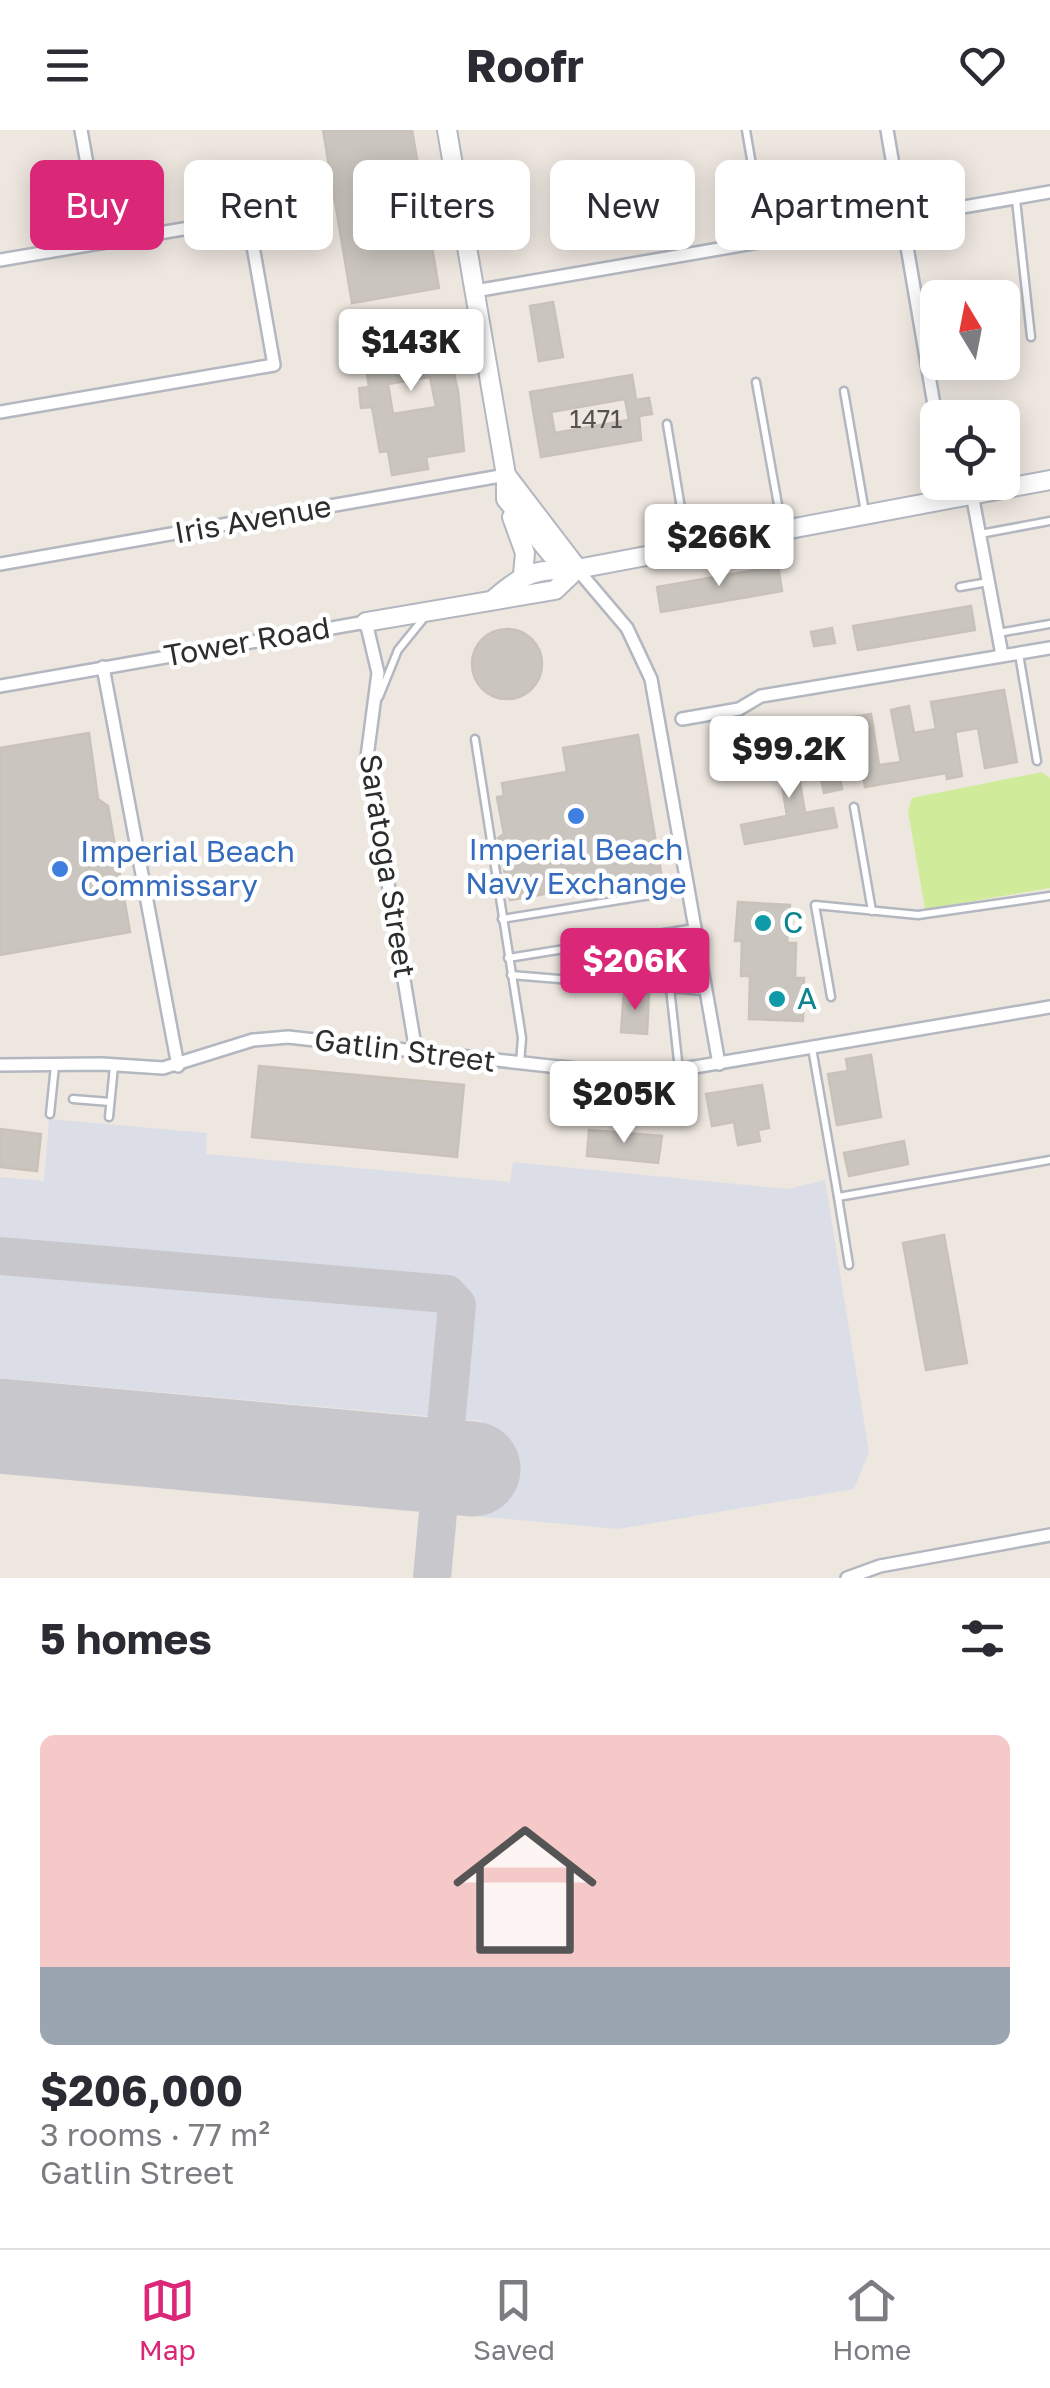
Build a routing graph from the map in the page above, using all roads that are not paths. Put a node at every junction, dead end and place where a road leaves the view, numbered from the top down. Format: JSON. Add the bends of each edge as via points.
{"nodes":[{"id":1,"x":82,"y":130,"type":"edge"},
{"id":2,"x":447,"y":130,"type":"edge"},
{"id":3,"x":746,"y":130,"type":"edge"},
{"id":4,"x":887,"y":130,"type":"edge"},
{"id":5,"x":87,"y":160,"type":"edge"},
{"id":6,"x":751,"y":160,"type":"edge"},
{"id":7,"x":892,"y":160,"type":"edge"},
{"id":8,"x":1050,"y":192,"type":"edge"},
{"id":9,"x":1016,"y":198,"type":"junction"},
{"id":10,"x":965,"y":207,"type":"edge"},
{"id":11,"x":164,"y":232,"type":"edge"},
{"id":12,"x":59,"y":250,"type":"edge"},
{"id":13,"x":718,"y":250,"type":"edge"},
{"id":14,"x":907,"y":250,"type":"edge"},
{"id":15,"x":0,"y":260,"type":"edge"},
{"id":16,"x":475,"y":291,"type":"junction"},
{"id":17,"x":1031,"y":337,"type":"dead end"},
{"id":18,"x":756,"y":382,"type":"dead end"},
{"id":19,"x":844,"y":391,"type":"dead end"},
{"id":20,"x":933,"y":400,"type":"edge"},
{"id":21,"x":0,"y":412,"type":"edge"},
{"id":22,"x":667,"y":424,"type":"dead end"},
{"id":23,"x":506,"y":474,"type":"junction"},
{"id":24,"x":1050,"y":480,"type":"edge"},
{"id":25,"x":1020,"y":485,"type":"edge"},
{"id":26,"x":920,"y":498,"type":"edge"},
{"id":27,"x":506,"y":500,"type":"junction"},
{"id":28,"x":973,"y":500,"type":"edge"},
{"id":29,"x":865,"y":513,"type":"junction"},
{"id":30,"x":1050,"y":521,"type":"edge"},
{"id":31,"x":782,"y":528,"type":"junction"},
{"id":32,"x":979,"y":534,"type":"junction"},
{"id":33,"x":687,"y":546,"type":"junction"},
{"id":34,"x":0,"y":564,"type":"edge"},
{"id":35,"x":577,"y":569,"type":"junction"},
{"id":36,"x":988,"y":582,"type":"junction"},
{"id":37,"x":520,"y":583,"type":"junction"},
{"id":38,"x":960,"y":587,"type":"dead end"},
{"id":39,"x":434,"y":610,"type":"junction"},
{"id":40,"x":366,"y":622,"type":"junction"},
{"id":41,"x":1050,"y":624,"type":"edge"},
{"id":42,"x":998,"y":633,"type":"junction"},
{"id":43,"x":1050,"y":648,"type":"edge"},
{"id":44,"x":1019,"y":653,"type":"junction"},
{"id":45,"x":1002,"y":656,"type":"junction"},
{"id":46,"x":103,"y":667,"type":"junction"},
{"id":47,"x":0,"y":686,"type":"edge"},
{"id":48,"x":376,"y":702,"type":"junction"},
{"id":49,"x":682,"y":719,"type":"dead end"},
{"id":50,"x":475,"y":739,"type":"dead end"},
{"id":51,"x":1036,"y":761,"type":"dead end"},
{"id":52,"x":854,"y":806,"type":"dead end"},
{"id":53,"x":689,"y":889,"type":"junction"},
{"id":54,"x":1050,"y":896,"type":"edge"},
{"id":55,"x":872,"y":911,"type":"junction"},
{"id":56,"x":502,"y":919,"type":"junction"},
{"id":57,"x":696,"y":928,"type":"junction"},
{"id":58,"x":508,"y":958,"type":"junction"},
{"id":59,"x":511,"y":975,"type":"junction"},
{"id":60,"x":670,"y":988,"type":"junction"},
{"id":61,"x":707,"y":991,"type":"junction"},
{"id":62,"x":831,"y":997,"type":"dead end"},
{"id":63,"x":1050,"y":1007,"type":"edge"},
{"id":64,"x":812,"y":1048,"type":"junction"},
{"id":65,"x":416,"y":1052,"type":"junction"},
{"id":66,"x":114,"y":1064,"type":"junction"},
{"id":67,"x":520,"y":1064,"type":"junction"},
{"id":68,"x":719,"y":1064,"type":"junction"},
{"id":69,"x":0,"y":1066,"type":"edge"},
{"id":70,"x":55,"y":1066,"type":"junction"},
{"id":71,"x":178,"y":1066,"type":"junction"},
{"id":72,"x":678,"y":1070,"type":"junction"},
{"id":73,"x":72,"y":1099,"type":"dead end"},
{"id":74,"x":110,"y":1102,"type":"junction"},
{"id":75,"x":50,"y":1114,"type":"dead end"},
{"id":76,"x":109,"y":1117,"type":"dead end"},
{"id":77,"x":1050,"y":1160,"type":"edge"},
{"id":78,"x":838,"y":1197,"type":"junction"},
{"id":79,"x":848,"y":1265,"type":"dead end"},
{"id":80,"x":1050,"y":1536,"type":"edge"},
{"id":81,"x":848,"y":1578,"type":"edge"}],
"edges":[{"from":1,"to":5,"type":"street"},
{"from":2,"to":16,"type":"main road"},
{"from":3,"to":6,"type":"lane"},
{"from":4,"to":7,"type":"street"},
{"from":8,"to":9,"type":"street"},
{"from":9,"to":10,"type":"street"},
{"from":9,"to":17,"type":"lane"},
{"from":11,"to":21,"type":"street","via":[[248,218],[274,365]]},
{"from":12,"to":15,"type":"street"},
{"from":13,"to":16,"type":"street"},
{"from":14,"to":20,"type":"street"},
{"from":16,"to":23,"type":"main road"},
{"from":18,"to":31,"type":"lane"},
{"from":19,"to":29,"type":"lane"},
{"from":22,"to":33,"type":"lane"},
{"from":23,"to":27,"type":"main road"},
{"from":23,"to":34,"type":"street","name":"Iris Avenue"},
{"from":23,"to":35,"type":"main road"},
{"from":24,"to":25,"type":"main road"},
{"from":26,"to":29,"type":"main road"},
{"from":27,"to":35,"type":"main road","via":[[551,554]]},
{"from":27,"to":37,"type":"main road","via":[[525,552]]},
{"from":28,"to":32,"type":"street"},
{"from":29,"to":31,"type":"main road"},
{"from":30,"to":32,"type":"lane"},
{"from":31,"to":33,"type":"main road"},
{"from":32,"to":36,"type":"street"},
{"from":33,"to":35,"type":"main road"},
{"from":35,"to":37,"type":"main road","name":"Tower Road"},
{"from":35,"to":53,"type":"street","via":[[627,628],[651,679]]},
{"from":36,"to":38,"type":"lane"},
{"from":36,"to":42,"type":"street"},
{"from":37,"to":39,"type":"main road","name":"Tower Road","via":[[494,599]]},
{"from":39,"to":40,"type":"main road","name":"Tower Road"},
{"from":39,"to":48,"type":"lane","via":[[398,650]]},
{"from":40,"to":46,"type":"street","name":"Tower Road"},
{"from":40,"to":48,"type":"street","name":"Saratoga Street","via":[[378,673]]},
{"from":41,"to":42,"type":"lane"},
{"from":42,"to":45,"type":"street"},
{"from":43,"to":44,"type":"street"},
{"from":44,"to":45,"type":"street"},
{"from":44,"to":51,"type":"lane"},
{"from":45,"to":49,"type":"street","via":[[761,696],[739,708]]},
{"from":46,"to":47,"type":"street","name":"Tower Road"},
{"from":46,"to":71,"type":"street"},
{"from":48,"to":65,"type":"street","name":"Saratoga Street","via":[[367,757]]},
{"from":50,"to":56,"type":"lane"},
{"from":52,"to":55,"type":"lane"},
{"from":53,"to":56,"type":"lane"},
{"from":53,"to":57,"type":"street"},
{"from":54,"to":55,"type":"lane","via":[[918,915]]},
{"from":55,"to":62,"type":"lane","via":[[816,905]]},
{"from":56,"to":58,"type":"lane"},
{"from":57,"to":58,"type":"lane"},
{"from":57,"to":61,"type":"street"},
{"from":58,"to":59,"type":"lane"},
{"from":59,"to":60,"type":"lane"},
{"from":59,"to":67,"type":"lane"},
{"from":60,"to":61,"type":"lane"},
{"from":60,"to":72,"type":"lane"},
{"from":61,"to":68,"type":"street"},
{"from":63,"to":64,"type":"street","name":"Gatlin Street"},
{"from":64,"to":68,"type":"street","name":"Gatlin Street"},
{"from":64,"to":78,"type":"lane"},
{"from":65,"to":67,"type":"street","name":"Gatlin Street"},
{"from":65,"to":71,"type":"street","name":"Gatlin Street","via":[[271,1037]]},
{"from":66,"to":70,"type":"street","name":"Gatlin Street"},
{"from":66,"to":71,"type":"street","name":"Gatlin Street"},
{"from":66,"to":74,"type":"lane"},
{"from":67,"to":72,"type":"street","name":"Gatlin Street","via":[[613,1073]]},
{"from":68,"to":72,"type":"street","name":"Gatlin Street"},
{"from":69,"to":70,"type":"street","name":"Gatlin Street"},
{"from":70,"to":75,"type":"lane"},
{"from":73,"to":74,"type":"lane"},
{"from":74,"to":76,"type":"lane"},
{"from":77,"to":78,"type":"lane"},
{"from":78,"to":79,"type":"lane"},
{"from":80,"to":81,"type":"street","via":[[880,1566]]}]}
